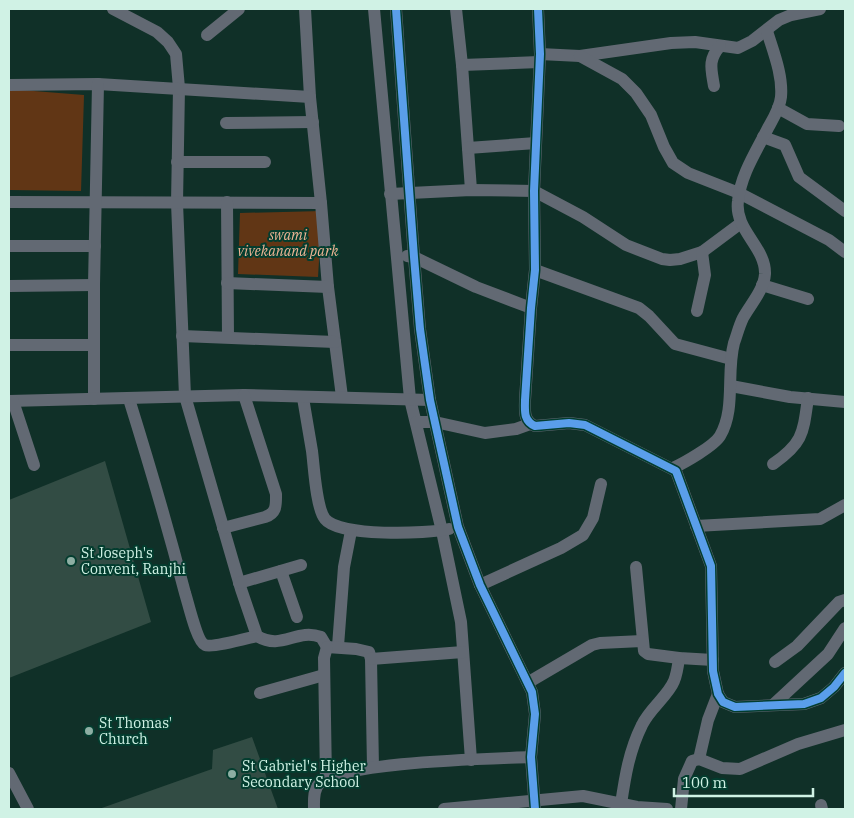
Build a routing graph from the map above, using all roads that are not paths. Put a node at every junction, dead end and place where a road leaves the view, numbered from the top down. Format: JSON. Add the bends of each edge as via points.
{"nodes":[{"id":1,"x":113,"y":9,"type":"edge"},
{"id":2,"x":239,"y":9,"type":"edge"},
{"id":3,"x":305,"y":9,"type":"edge"},
{"id":4,"x":374,"y":9,"type":"edge"},
{"id":5,"x":396,"y":9,"type":"edge"},
{"id":6,"x":456,"y":9,"type":"edge"},
{"id":7,"x":538,"y":9,"type":"edge"},
{"id":8,"x":820,"y":9,"type":"edge"},
{"id":9,"x":792,"y":12,"type":"edge"},
{"id":10,"x":767,"y":30,"type":"junction"},
{"id":11,"x":207,"y":35,"type":"dead end"},
{"id":12,"x":398,"y":46,"type":"junction"},
{"id":13,"x":720,"y":46,"type":"junction"},
{"id":14,"x":376,"y":48,"type":"junction"},
{"id":15,"x":580,"y":56,"type":"junction"},
{"id":16,"x":540,"y":58,"type":"junction"},
{"id":17,"x":462,"y":65,"type":"junction"},
{"id":18,"x":98,"y":84,"type":"junction"},
{"id":19,"x":9,"y":85,"type":"edge"},
{"id":20,"x":714,"y":86,"type":"dead end"},
{"id":21,"x":179,"y":88,"type":"junction"},
{"id":22,"x":402,"y":90,"type":"junction"},
{"id":23,"x":380,"y":91,"type":"junction"},
{"id":24,"x":310,"y":97,"type":"junction"},
{"id":25,"x":778,"y":108,"type":"junction"},
{"id":26,"x":313,"y":122,"type":"junction"},
{"id":27,"x":226,"y":123,"type":"dead end"},
{"id":28,"x":840,"y":126,"type":"dead end"},
{"id":29,"x":405,"y":135,"type":"junction"},
{"id":30,"x":385,"y":136,"type":"junction"},
{"id":31,"x":763,"y":137,"type":"junction"},
{"id":32,"x":536,"y":143,"type":"junction"},
{"id":33,"x":468,"y":148,"type":"junction"},
{"id":34,"x":177,"y":162,"type":"junction"},
{"id":35,"x":265,"y":162,"type":"dead end"},
{"id":36,"x":471,"y":190,"type":"junction"},
{"id":37,"x":534,"y":191,"type":"junction"},
{"id":38,"x":409,"y":192,"type":"junction"},
{"id":39,"x":739,"y":193,"type":"junction"},
{"id":40,"x":390,"y":194,"type":"junction"},
{"id":41,"x":9,"y":202,"type":"edge"},
{"id":42,"x":227,"y":202,"type":"junction"},
{"id":43,"x":97,"y":203,"type":"junction"},
{"id":44,"x":177,"y":203,"type":"junction"},
{"id":45,"x":321,"y":203,"type":"junction"},
{"id":46,"x":845,"y":211,"type":"edge"},
{"id":47,"x":741,"y":223,"type":"junction"},
{"id":48,"x":9,"y":246,"type":"edge"},
{"id":49,"x":95,"y":246,"type":"junction"},
{"id":50,"x":702,"y":252,"type":"junction"},
{"id":51,"x":845,"y":252,"type":"edge"},
{"id":52,"x":396,"y":254,"type":"junction"},
{"id":53,"x":414,"y":257,"type":"junction"},
{"id":54,"x":535,"y":270,"type":"junction"},
{"id":55,"x":227,"y":283,"type":"junction"},
{"id":56,"x":94,"y":285,"type":"junction"},
{"id":57,"x":9,"y":286,"type":"edge"},
{"id":58,"x":762,"y":286,"type":"junction"},
{"id":59,"x":328,"y":287,"type":"junction"},
{"id":60,"x":808,"y":299,"type":"dead end"},
{"id":61,"x":531,"y":308,"type":"junction"},
{"id":62,"x":697,"y":310,"type":"dead end"},
{"id":63,"x":182,"y":336,"type":"junction"},
{"id":64,"x":228,"y":337,"type":"junction"},
{"id":65,"x":335,"y":342,"type":"junction"},
{"id":66,"x":94,"y":345,"type":"junction"},
{"id":67,"x":9,"y":346,"type":"edge"},
{"id":68,"x":731,"y":359,"type":"junction"},
{"id":69,"x":731,"y":386,"type":"junction"},
{"id":70,"x":244,"y":395,"type":"junction"},
{"id":71,"x":185,"y":396,"type":"junction"},
{"id":72,"x":342,"y":396,"type":"junction"},
{"id":73,"x":303,"y":398,"type":"junction"},
{"id":74,"x":808,"y":398,"type":"junction"},
{"id":75,"x":94,"y":399,"type":"junction"},
{"id":76,"x":129,"y":399,"type":"junction"},
{"id":77,"x":410,"y":399,"type":"junction"},
{"id":78,"x":430,"y":400,"type":"junction"},
{"id":79,"x":11,"y":402,"type":"edge"},
{"id":80,"x":845,"y":402,"type":"edge"},
{"id":81,"x":416,"y":422,"type":"junction"},
{"id":82,"x":435,"y":422,"type":"junction"},
{"id":83,"x":530,"y":424,"type":"junction"},
{"id":84,"x":773,"y":464,"type":"dead end"},
{"id":85,"x":34,"y":465,"type":"dead end"},
{"id":86,"x":673,"y":468,"type":"junction"},
{"id":87,"x":601,"y":484,"type":"dead end"},
{"id":88,"x":845,"y":505,"type":"edge"},
{"id":89,"x":696,"y":526,"type":"junction"},
{"id":90,"x":458,"y":527,"type":"junction"},
{"id":91,"x":223,"y":528,"type":"junction"},
{"id":92,"x":351,"y":531,"type":"junction"},
{"id":93,"x":442,"y":531,"type":"junction"},
{"id":94,"x":301,"y":565,"type":"dead end"},
{"id":95,"x":636,"y":567,"type":"dead end"},
{"id":96,"x":281,"y":571,"type":"junction"},
{"id":97,"x":239,"y":583,"type":"junction"},
{"id":98,"x":480,"y":585,"type":"junction"},
{"id":99,"x":845,"y":600,"type":"edge"},
{"id":100,"x":297,"y":618,"type":"dead end"},
{"id":101,"x":845,"y":628,"type":"edge"},
{"id":102,"x":257,"y":636,"type":"junction"},
{"id":103,"x":642,"y":641,"type":"junction"},
{"id":104,"x":333,"y":647,"type":"junction"},
{"id":105,"x":464,"y":652,"type":"junction"},
{"id":106,"x":678,"y":658,"type":"junction"},
{"id":107,"x":371,"y":659,"type":"junction"},
{"id":108,"x":775,"y":662,"type":"dead end"},
{"id":109,"x":713,"y":665,"type":"junction"},
{"id":110,"x":845,"y":673,"type":"edge"},
{"id":111,"x":324,"y":675,"type":"junction"},
{"id":112,"x":529,"y":682,"type":"junction"},
{"id":113,"x":260,"y":693,"type":"dead end"},
{"id":114,"x":718,"y":694,"type":"junction"},
{"id":115,"x":773,"y":705,"type":"junction"},
{"id":116,"x":845,"y":730,"type":"edge"},
{"id":117,"x":531,"y":758,"type":"junction"},
{"id":118,"x":699,"y":759,"type":"junction"},
{"id":119,"x":471,"y":760,"type":"junction"},
{"id":120,"x":373,"y":767,"type":"junction"},
{"id":121,"x":9,"y":773,"type":"edge"},
{"id":122,"x":326,"y":779,"type":"junction"},
{"id":123,"x":534,"y":804,"type":"edge"},
{"id":124,"x":601,"y":804,"type":"edge"},
{"id":125,"x":621,"y":804,"type":"junction"},
{"id":126,"x":486,"y":807,"type":"edge"},
{"id":127,"x":28,"y":809,"type":"edge"},
{"id":128,"x":314,"y":809,"type":"edge"},
{"id":129,"x":444,"y":809,"type":"edge"},
{"id":130,"x":668,"y":809,"type":"edge"},
{"id":131,"x":681,"y":809,"type":"edge"}],
"edges":[{"from":1,"to":21,"type":"street","via":[[157,32],[168,42],[176,54]]},
{"from":2,"to":11,"type":"street"},
{"from":3,"to":24,"type":"street"},
{"from":4,"to":14,"type":"street"},
{"from":5,"to":12,"type":"street"},
{"from":6,"to":17,"type":"street"},
{"from":7,"to":16,"type":"street"},
{"from":8,"to":9,"type":"street"},
{"from":9,"to":10,"type":"street"},
{"from":10,"to":13,"type":"street","via":[[745,46]]},
{"from":10,"to":25,"type":"street","via":[[780,81]]},
{"from":12,"to":14,"type":"street"},
{"from":12,"to":22,"type":"street"},
{"from":13,"to":15,"type":"street","via":[[671,43]]},
{"from":13,"to":20,"type":"street","via":[[711,59]]},
{"from":14,"to":23,"type":"street"},
{"from":15,"to":16,"type":"street"},
{"from":15,"to":39,"type":"street","via":[[622,79],[636,93],[651,115],[673,163],[688,173]]},
{"from":16,"to":17,"type":"street"},
{"from":16,"to":32,"type":"street"},
{"from":17,"to":33,"type":"street"},
{"from":18,"to":19,"type":"street"},
{"from":18,"to":21,"type":"street"},
{"from":18,"to":43,"type":"street"},
{"from":21,"to":24,"type":"street"},
{"from":21,"to":34,"type":"street"},
{"from":22,"to":23,"type":"street"},
{"from":22,"to":29,"type":"street"},
{"from":23,"to":30,"type":"street"},
{"from":24,"to":26,"type":"street"},
{"from":25,"to":28,"type":"street","via":[[807,124]]},
{"from":25,"to":31,"type":"street"},
{"from":26,"to":27,"type":"street"},
{"from":26,"to":45,"type":"street"},
{"from":29,"to":30,"type":"street"},
{"from":29,"to":38,"type":"street"},
{"from":30,"to":40,"type":"street"},
{"from":31,"to":39,"type":"street"},
{"from":31,"to":46,"type":"street","via":[[785,145],[799,177]]},
{"from":32,"to":33,"type":"street"},
{"from":32,"to":37,"type":"street"},
{"from":33,"to":36,"type":"street"},
{"from":34,"to":35,"type":"street"},
{"from":34,"to":44,"type":"street"},
{"from":36,"to":37,"type":"street"},
{"from":36,"to":38,"type":"street"},
{"from":37,"to":50,"type":"street","via":[[626,245],[653,256],[675,260]]},
{"from":37,"to":54,"type":"street"},
{"from":38,"to":40,"type":"street"},
{"from":38,"to":53,"type":"street"},
{"from":39,"to":47,"type":"street","via":[[737,209]]},
{"from":39,"to":51,"type":"street","via":[[829,240]]},
{"from":40,"to":52,"type":"street"},
{"from":41,"to":43,"type":"street"},
{"from":42,"to":44,"type":"street"},
{"from":42,"to":45,"type":"street"},
{"from":42,"to":55,"type":"street"},
{"from":43,"to":44,"type":"street"},
{"from":43,"to":49,"type":"street"},
{"from":44,"to":63,"type":"street"},
{"from":45,"to":59,"type":"street"},
{"from":47,"to":50,"type":"street"},
{"from":47,"to":58,"type":"street","via":[[763,262]]},
{"from":48,"to":49,"type":"street"},
{"from":49,"to":56,"type":"street"},
{"from":50,"to":62,"type":"street","via":[[705,283]]},
{"from":52,"to":53,"type":"street"},
{"from":52,"to":77,"type":"street"},
{"from":53,"to":61,"type":"street","via":[[476,287]]},
{"from":53,"to":78,"type":"street"},
{"from":54,"to":61,"type":"street"},
{"from":54,"to":68,"type":"street","via":[[639,308],[675,344]]},
{"from":55,"to":59,"type":"street"},
{"from":55,"to":64,"type":"street"},
{"from":56,"to":57,"type":"street"},
{"from":56,"to":66,"type":"street"},
{"from":58,"to":60,"type":"street"},
{"from":58,"to":68,"type":"street","via":[[740,325]]},
{"from":59,"to":65,"type":"street"},
{"from":61,"to":83,"type":"street","via":[[525,400],[525,415]]},
{"from":63,"to":64,"type":"street"},
{"from":63,"to":71,"type":"street"},
{"from":64,"to":65,"type":"street"},
{"from":65,"to":72,"type":"street"},
{"from":66,"to":67,"type":"street"},
{"from":66,"to":75,"type":"street"},
{"from":68,"to":69,"type":"street"},
{"from":69,"to":74,"type":"street"},
{"from":69,"to":86,"type":"street","via":[[720,436]]},
{"from":70,"to":71,"type":"street"},
{"from":70,"to":73,"type":"street"},
{"from":70,"to":91,"type":"street","via":[[276,494],[276,509],[266,517]]},
{"from":71,"to":76,"type":"street"},
{"from":71,"to":91,"type":"street"},
{"from":72,"to":73,"type":"street"},
{"from":72,"to":77,"type":"street"},
{"from":73,"to":92,"type":"street","via":[[318,500],[324,519]]},
{"from":74,"to":80,"type":"street"},
{"from":74,"to":84,"type":"street","via":[[799,440],[790,452]]},
{"from":75,"to":76,"type":"street"},
{"from":75,"to":79,"type":"street"},
{"from":76,"to":102,"type":"street","via":[[200,642],[207,646]]},
{"from":77,"to":78,"type":"street"},
{"from":77,"to":81,"type":"street"},
{"from":78,"to":82,"type":"street"},
{"from":79,"to":85,"type":"street"},
{"from":81,"to":82,"type":"street"},
{"from":81,"to":93,"type":"street"},
{"from":82,"to":83,"type":"street","via":[[485,433]]},
{"from":82,"to":90,"type":"street"},
{"from":83,"to":86,"type":"street","via":[[585,426]]},
{"from":86,"to":89,"type":"street"},
{"from":87,"to":98,"type":"street","via":[[593,518],[583,535]]},
{"from":88,"to":89,"type":"street","via":[[829,516],[811,520]]},
{"from":89,"to":109,"type":"street","via":[[711,566]]},
{"from":90,"to":93,"type":"street"},
{"from":90,"to":98,"type":"street"},
{"from":91,"to":97,"type":"street"},
{"from":92,"to":93,"type":"street"},
{"from":92,"to":104,"type":"street"},
{"from":93,"to":105,"type":"street"},
{"from":94,"to":96,"type":"street"},
{"from":95,"to":103,"type":"street"},
{"from":96,"to":97,"type":"street"},
{"from":96,"to":100,"type":"street"},
{"from":97,"to":102,"type":"street"},
{"from":98,"to":112,"type":"street"},
{"from":99,"to":108,"type":"street","via":[[839,602],[797,646]]},
{"from":101,"to":115,"type":"street","via":[[828,654]]},
{"from":102,"to":104,"type":"street","via":[[276,642],[313,634],[321,636]]},
{"from":103,"to":106,"type":"street","via":[[648,654]]},
{"from":103,"to":112,"type":"street","via":[[596,644]]},
{"from":104,"to":107,"type":"street","via":[[364,650],[369,652]]},
{"from":104,"to":111,"type":"street","via":[[324,658]]},
{"from":105,"to":107,"type":"street"},
{"from":105,"to":119,"type":"street"},
{"from":106,"to":109,"type":"street"},
{"from":106,"to":125,"type":"street","via":[[673,684],[650,711],[633,746]]},
{"from":107,"to":120,"type":"street"},
{"from":109,"to":114,"type":"street"},
{"from":110,"to":115,"type":"street","via":[[834,687],[815,701]]},
{"from":111,"to":113,"type":"street"},
{"from":111,"to":122,"type":"street"},
{"from":112,"to":117,"type":"street","via":[[535,703]]},
{"from":114,"to":115,"type":"street","via":[[729,706]]},
{"from":114,"to":118,"type":"street"},
{"from":116,"to":118,"type":"street","via":[[798,744],[740,769],[722,768]]},
{"from":117,"to":119,"type":"street"},
{"from":117,"to":123,"type":"street"},
{"from":118,"to":131,"type":"street","via":[[692,761],[686,773]]},
{"from":119,"to":120,"type":"street"},
{"from":120,"to":122,"type":"street"},
{"from":121,"to":127,"type":"street"},
{"from":122,"to":128,"type":"street","via":[[315,792]]},
{"from":123,"to":124,"type":"street","via":[[583,796]]},
{"from":123,"to":126,"type":"street"},
{"from":124,"to":125,"type":"street"},
{"from":125,"to":130,"type":"street"},
{"from":126,"to":129,"type":"street"}]}
